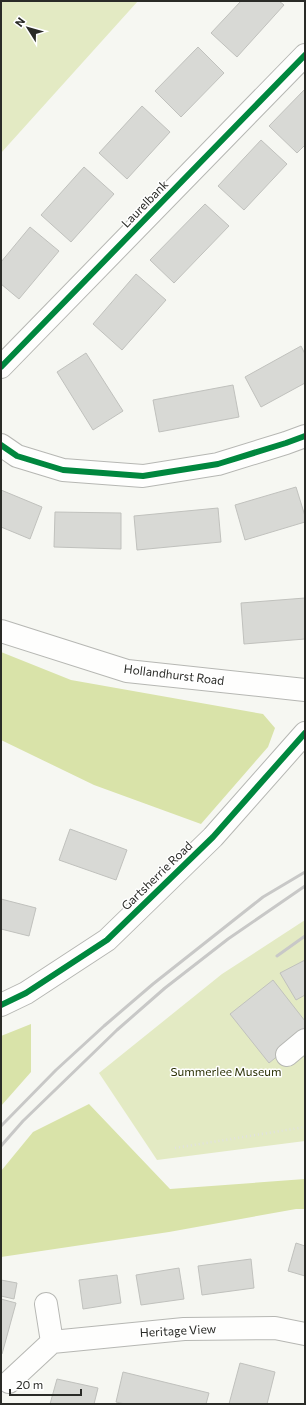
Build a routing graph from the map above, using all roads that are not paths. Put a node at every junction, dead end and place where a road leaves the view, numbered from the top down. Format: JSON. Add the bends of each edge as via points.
{"nodes":[{"id":1,"x":305,"y":55,"type":"edge"},
{"id":2,"x":1,"y":367,"type":"edge"},
{"id":3,"x":305,"y":436,"type":"edge"},
{"id":4,"x":1,"y":445,"type":"edge"},
{"id":5,"x":1,"y":631,"type":"edge"},
{"id":6,"x":305,"y":690,"type":"edge"},
{"id":7,"x":304,"y":735,"type":"edge"},
{"id":8,"x":1,"y":1005,"type":"edge"},
{"id":9,"x":305,"y":1040,"type":"edge"},
{"id":10,"x":287,"y":1055,"type":"dead end"},
{"id":11,"x":46,"y":1304,"type":"dead end"},
{"id":12,"x":305,"y":1334,"type":"edge"},
{"id":13,"x":52,"y":1342,"type":"junction"},
{"id":14,"x":9,"y":1382,"type":"dead end"}],
"edges":[{"from":1,"to":2,"type":"street","name":"Laurelbank"},
{"from":3,"to":4,"type":"street","via":[[218,464],[143,476],[63,470],[17,456]]},
{"from":5,"to":6,"type":"street","name":"Hollandhurst Road","via":[[128,670]]},
{"from":7,"to":8,"type":"street","name":"Gartsherrie Road","via":[[213,837],[107,940],[26,993]]},
{"from":9,"to":10,"type":"street"},
{"from":11,"to":13,"type":"street"},
{"from":12,"to":13,"type":"street","name":"Heritage View","via":[[275,1328],[184,1329]]},
{"from":13,"to":14,"type":"street"}]}
